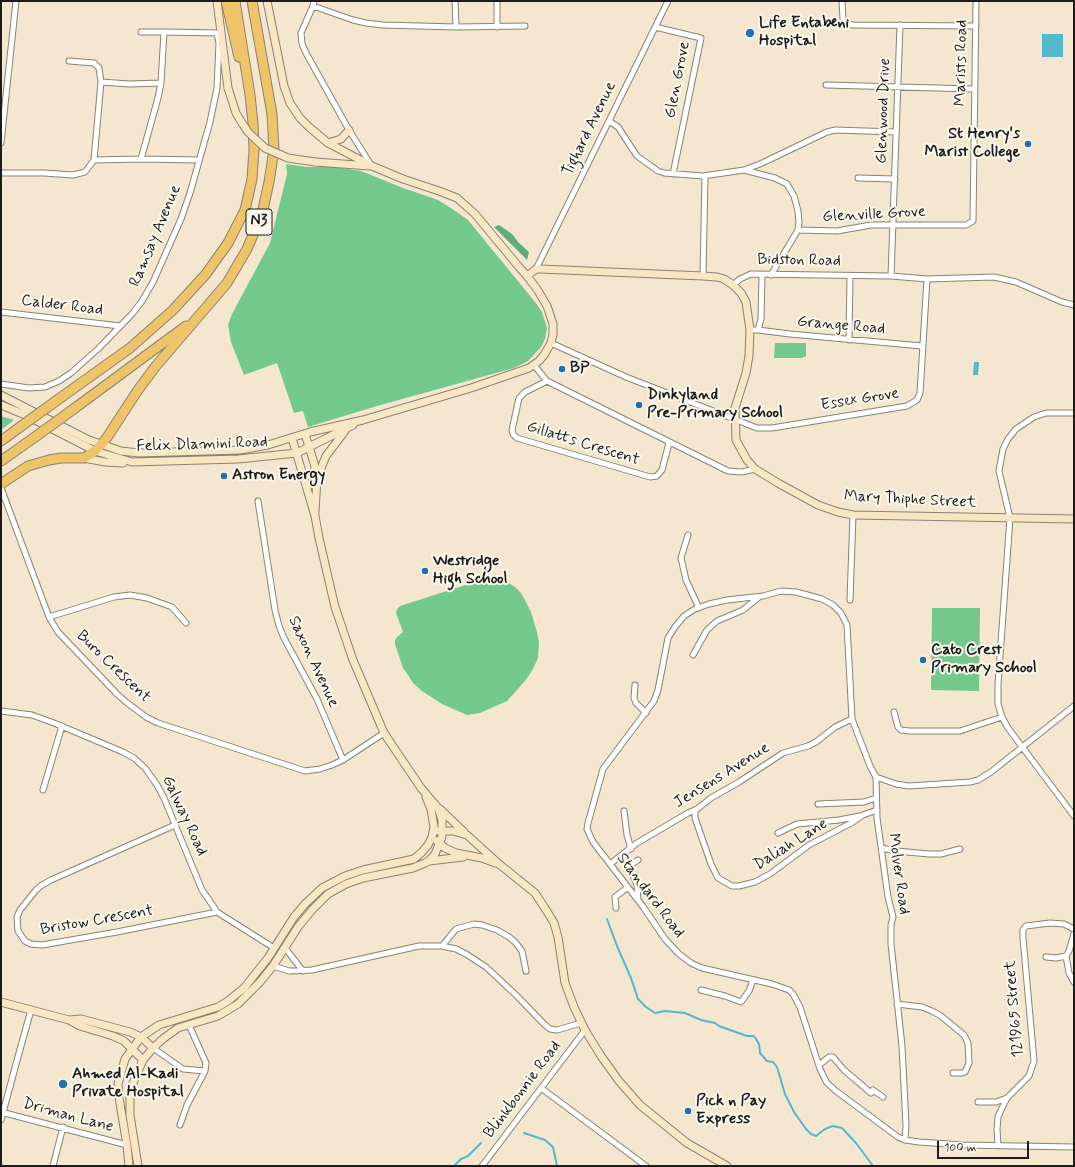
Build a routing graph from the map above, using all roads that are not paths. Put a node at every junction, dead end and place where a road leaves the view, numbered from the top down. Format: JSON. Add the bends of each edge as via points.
{"nodes":[{"id":1,"x":16,"y":1,"type":"edge"},
{"id":2,"x":217,"y":1,"type":"edge"},
{"id":3,"x":226,"y":1,"type":"edge"},
{"id":4,"x":235,"y":1,"type":"edge"},
{"id":5,"x":252,"y":1,"type":"edge"},
{"id":6,"x":268,"y":1,"type":"edge"},
{"id":7,"x":455,"y":1,"type":"edge"},
{"id":8,"x":497,"y":1,"type":"edge"},
{"id":9,"x":668,"y":1,"type":"edge"},
{"id":10,"x":842,"y":1,"type":"edge"},
{"id":11,"x":976,"y":1,"type":"edge"},
{"id":12,"x":313,"y":3,"type":"edge"},
{"id":13,"x":900,"y":25,"type":"junction"},
{"id":14,"x":525,"y":26,"type":"dead end"},
{"id":15,"x":976,"y":26,"type":"junction"},
{"id":16,"x":456,"y":27,"type":"junction"},
{"id":17,"x":496,"y":27,"type":"junction"},
{"id":18,"x":655,"y":27,"type":"junction"},
{"id":19,"x":141,"y":32,"type":"dead end"},
{"id":20,"x":164,"y":32,"type":"junction"},
{"id":21,"x":219,"y":33,"type":"junction"},
{"id":22,"x":69,"y":61,"type":"dead end"},
{"id":23,"x":101,"y":82,"type":"junction"},
{"id":24,"x":160,"y":83,"type":"junction"},
{"id":25,"x":826,"y":85,"type":"dead end"},
{"id":26,"x":898,"y":88,"type":"junction"},
{"id":27,"x":974,"y":89,"type":"junction"},
{"id":28,"x":250,"y":95,"type":"junction"},
{"id":29,"x":609,"y":121,"type":"junction"},
{"id":30,"x":349,"y":130,"type":"junction"},
{"id":31,"x":896,"y":132,"type":"junction"},
{"id":32,"x":1,"y":143,"type":"edge"},
{"id":33,"x":328,"y":143,"type":"junction"},
{"id":34,"x":141,"y":159,"type":"junction"},
{"id":35,"x":94,"y":160,"type":"junction"},
{"id":36,"x":199,"y":160,"type":"junction"},
{"id":37,"x":372,"y":166,"type":"junction"},
{"id":38,"x":744,"y":170,"type":"junction"},
{"id":39,"x":1,"y":173,"type":"edge"},
{"id":40,"x":673,"y":174,"type":"junction"},
{"id":41,"x":705,"y":176,"type":"junction"},
{"id":42,"x":858,"y":178,"type":"dead end"},
{"id":43,"x":895,"y":179,"type":"junction"},
{"id":44,"x":972,"y":221,"type":"joint"},
{"id":45,"x":893,"y":225,"type":"junction"},
{"id":46,"x":798,"y":230,"type":"junction"},
{"id":47,"x":536,"y":270,"type":"junction"},
{"id":48,"x":762,"y":275,"type":"junction"},
{"id":49,"x":771,"y":275,"type":"junction"},
{"id":50,"x":527,"y":276,"type":"junction"},
{"id":51,"x":703,"y":276,"type":"junction"},
{"id":52,"x":850,"y":276,"type":"junction"},
{"id":53,"x":891,"y":276,"type":"junction"},
{"id":54,"x":927,"y":279,"type":"junction"},
{"id":55,"x":733,"y":285,"type":"junction"},
{"id":56,"x":1074,"y":305,"type":"edge"},
{"id":57,"x":1,"y":312,"type":"edge"},
{"id":58,"x":200,"y":315,"type":"junction"},
{"id":59,"x":120,"y":326,"type":"junction"},
{"id":60,"x":750,"y":330,"type":"junction"},
{"id":61,"x":758,"y":330,"type":"junction"},
{"id":62,"x":849,"y":340,"type":"junction"},
{"id":63,"x":551,"y":343,"type":"junction"},
{"id":64,"x":922,"y":346,"type":"junction"},
{"id":65,"x":534,"y":365,"type":"junction"},
{"id":66,"x":547,"y":381,"type":"junction"},
{"id":67,"x":1,"y":384,"type":"edge"},
{"id":68,"x":1,"y":395,"type":"edge"},
{"id":69,"x":1,"y":405,"type":"edge"},
{"id":70,"x":1074,"y":413,"type":"edge"},
{"id":71,"x":363,"y":420,"type":"junction"},
{"id":72,"x":735,"y":420,"type":"junction"},
{"id":73,"x":348,"y":428,"type":"junction"},
{"id":74,"x":17,"y":429,"type":"junction"},
{"id":75,"x":305,"y":434,"type":"junction"},
{"id":76,"x":1,"y":436,"type":"edge"},
{"id":77,"x":292,"y":438,"type":"junction"},
{"id":78,"x":1,"y":440,"type":"edge"},
{"id":79,"x":669,"y":443,"type":"junction"},
{"id":80,"x":99,"y":447,"type":"junction"},
{"id":81,"x":309,"y":448,"type":"junction"},
{"id":82,"x":297,"y":453,"type":"junction"},
{"id":83,"x":84,"y":458,"type":"junction"},
{"id":84,"x":1,"y":461,"type":"edge"},
{"id":85,"x":132,"y":462,"type":"junction"},
{"id":86,"x":755,"y":469,"type":"junction"},
{"id":87,"x":317,"y":478,"type":"junction"},
{"id":88,"x":1,"y":484,"type":"edge"},
{"id":89,"x":1,"y":488,"type":"edge"},
{"id":90,"x":258,"y":501,"type":"dead end"},
{"id":91,"x":853,"y":515,"type":"junction"},
{"id":92,"x":315,"y":516,"type":"junction"},
{"id":93,"x":1010,"y":518,"type":"junction"},
{"id":94,"x":1074,"y":519,"type":"edge"},
{"id":95,"x":688,"y":535,"type":"dead end"},
{"id":96,"x":760,"y":597,"type":"junction"},
{"id":97,"x":850,"y":600,"type":"dead end"},
{"id":98,"x":699,"y":608,"type":"junction"},
{"id":99,"x":49,"y":617,"type":"junction"},
{"id":100,"x":186,"y":623,"type":"dead end"},
{"id":101,"x":693,"y":655,"type":"dead end"},
{"id":102,"x":635,"y":685,"type":"dead end"},
{"id":103,"x":1074,"y":706,"type":"edge"},
{"id":104,"x":1,"y":711,"type":"edge"},
{"id":105,"x":894,"y":712,"type":"dead end"},
{"id":106,"x":646,"y":713,"type":"junction"},
{"id":107,"x":1002,"y":717,"type":"junction"},
{"id":108,"x":852,"y":719,"type":"junction"},
{"id":109,"x":62,"y":726,"type":"junction"},
{"id":110,"x":384,"y":733,"type":"junction"},
{"id":111,"x":1022,"y":747,"type":"junction"},
{"id":112,"x":343,"y":760,"type":"junction"},
{"id":113,"x":876,"y":777,"type":"junction"},
{"id":114,"x":421,"y":788,"type":"junction"},
{"id":115,"x":43,"y":790,"type":"dead end"},
{"id":116,"x":876,"y":798,"type":"junction"},
{"id":117,"x":818,"y":804,"type":"dead end"},
{"id":118,"x":438,"y":808,"type":"junction"},
{"id":119,"x":695,"y":810,"type":"junction"},
{"id":120,"x":877,"y":810,"type":"junction"},
{"id":121,"x":624,"y":812,"type":"dead end"},
{"id":122,"x":863,"y":815,"type":"junction"},
{"id":123,"x":1074,"y":816,"type":"edge"},
{"id":124,"x":175,"y":825,"type":"junction"},
{"id":125,"x":442,"y":831,"type":"junction"},
{"id":126,"x":778,"y":833,"type":"dead end"},
{"id":127,"x":433,"y":834,"type":"junction"},
{"id":128,"x":467,"y":835,"type":"junction"},
{"id":129,"x":440,"y":843,"type":"junction"},
{"id":130,"x":631,"y":848,"type":"junction"},
{"id":131,"x":882,"y":848,"type":"junction"},
{"id":132,"x":960,"y":849,"type":"dead end"},
{"id":133,"x":469,"y":856,"type":"junction"},
{"id":134,"x":638,"y":860,"type":"dead end"},
{"id":135,"x":429,"y":861,"type":"junction"},
{"id":136,"x":499,"y":864,"type":"junction"},
{"id":137,"x":610,"y":864,"type":"junction"},
{"id":138,"x":628,"y":887,"type":"junction"},
{"id":139,"x":638,"y":900,"type":"junction"},
{"id":140,"x":616,"y":908,"type":"dead end"},
{"id":141,"x":217,"y":912,"type":"junction"},
{"id":142,"x":1074,"y":929,"type":"edge"},
{"id":143,"x":1074,"y":934,"type":"edge"},
{"id":144,"x":442,"y":946,"type":"junction"},
{"id":145,"x":274,"y":948,"type":"junction"},
{"id":146,"x":285,"y":948,"type":"junction"},
{"id":147,"x":1066,"y":956,"type":"junction"},
{"id":148,"x":1046,"y":957,"type":"dead end"},
{"id":149,"x":273,"y":966,"type":"junction"},
{"id":150,"x":303,"y":971,"type":"junction"},
{"id":151,"x":526,"y":971,"type":"dead end"},
{"id":152,"x":753,"y":980,"type":"junction"},
{"id":153,"x":1074,"y":982,"type":"edge"},
{"id":154,"x":701,"y":990,"type":"dead end"},
{"id":155,"x":1,"y":1002,"type":"edge"},
{"id":156,"x":897,"y":1004,"type":"junction"},
{"id":157,"x":32,"y":1010,"type":"junction"},
{"id":158,"x":69,"y":1020,"type":"junction"},
{"id":159,"x":189,"y":1025,"type":"junction"},
{"id":160,"x":583,"y":1027,"type":"junction"},
{"id":161,"x":141,"y":1037,"type":"junction"},
{"id":162,"x":153,"y":1048,"type":"junction"},
{"id":163,"x":131,"y":1050,"type":"junction"},
{"id":164,"x":143,"y":1060,"type":"junction"},
{"id":165,"x":819,"y":1065,"type":"junction"},
{"id":166,"x":205,"y":1070,"type":"junction"},
{"id":167,"x":952,"y":1073,"type":"dead end"},
{"id":168,"x":541,"y":1088,"type":"junction"},
{"id":169,"x":883,"y":1097,"type":"dead end"},
{"id":170,"x":1008,"y":1098,"type":"junction"},
{"id":171,"x":978,"y":1102,"type":"dead end"},
{"id":172,"x":2,"y":1112,"type":"edge"},
{"id":173,"x":1,"y":1120,"type":"edge"},
{"id":174,"x":180,"y":1125,"type":"dead end"},
{"id":175,"x":63,"y":1127,"type":"junction"},
{"id":176,"x":906,"y":1140,"type":"junction"},
{"id":177,"x":127,"y":1145,"type":"junction"},
{"id":178,"x":998,"y":1146,"type":"junction"},
{"id":179,"x":1074,"y":1147,"type":"edge"},
{"id":180,"x":53,"y":1166,"type":"edge"},
{"id":181,"x":129,"y":1166,"type":"edge"},
{"id":182,"x":138,"y":1166,"type":"edge"},
{"id":183,"x":482,"y":1166,"type":"edge"},
{"id":184,"x":646,"y":1166,"type":"edge"},
{"id":185,"x":727,"y":1166,"type":"edge"}],
"edges":[{"from":1,"to":32,"type":"street"},
{"from":2,"to":21,"type":"main road"},
{"from":3,"to":28,"type":"highway","via":[[240,65]]},
{"from":4,"to":28,"type":"highway","number":"N3"},
{"from":5,"to":58,"type":"highway","number":"N3","via":[[272,114],[274,150],[269,182],[262,214],[247,249],[227,282]]},
{"from":6,"to":33,"type":"main road","via":[[282,78],[290,103],[300,118]]},
{"from":7,"to":16,"type":"street"},
{"from":8,"to":17,"type":"street"},
{"from":9,"to":18,"type":"street","name":"Tighard Avenue"},
{"from":10,"to":13,"type":"street","via":[[843,19],[847,24]]},
{"from":11,"to":15,"type":"street","name":"Marists Road"},
{"from":12,"to":16,"type":"street","via":[[366,23]]},
{"from":12,"to":30,"type":"street","via":[[301,33],[302,44]]},
{"from":13,"to":15,"type":"street"},
{"from":13,"to":26,"type":"street","name":"Glenwood Drive"},
{"from":14,"to":17,"type":"street"},
{"from":15,"to":27,"type":"street","name":"Marists Road"},
{"from":16,"to":17,"type":"street"},
{"from":18,"to":29,"type":"street","name":"Tighard Avenue"},
{"from":18,"to":40,"type":"street","name":"Glen Grove","via":[[701,38]]},
{"from":19,"to":20,"type":"street"},
{"from":20,"to":21,"type":"street"},
{"from":20,"to":24,"type":"street"},
{"from":21,"to":36,"type":"street","name":"Ramsay Avenue","via":[[217,88]]},
{"from":21,"to":37,"type":"main road","bridge":true,"via":[[228,88],[236,113],[248,132],[265,148],[288,158]]},
{"from":22,"to":23,"type":"street","via":[[98,65]]},
{"from":23,"to":24,"type":"street"},
{"from":23,"to":35,"type":"street"},
{"from":24,"to":34,"type":"street"},
{"from":25,"to":26,"type":"street"},
{"from":26,"to":27,"type":"street"},
{"from":26,"to":31,"type":"street","name":"Glenwood Drive"},
{"from":27,"to":44,"type":"street","name":"Marists Road"},
{"from":28,"to":74,"type":"highway","number":"N3","bridge":true,"via":[[254,150],[252,180],[245,210],[228,244],[206,274],[173,310],[130,348]]},
{"from":29,"to":40,"type":"street","via":[[618,127],[632,150],[642,160],[658,171]]},
{"from":29,"to":47,"type":"street","name":"Tighard Avenue"},
{"from":30,"to":33,"type":"main road","via":[[341,139]]},
{"from":30,"to":37,"type":"street"},
{"from":31,"to":38,"type":"street","via":[[831,131]]},
{"from":31,"to":43,"type":"street","name":"Glenwood Drive"},
{"from":33,"to":37,"type":"main road"},
{"from":34,"to":35,"type":"street"},
{"from":34,"to":36,"type":"street"},
{"from":35,"to":39,"type":"street","via":[[85,172],[73,175]]},
{"from":36,"to":59,"type":"street","name":"Ramsay Avenue","via":[[181,219],[154,282],[142,301]]},
{"from":37,"to":50,"type":"main road","via":[[457,198],[475,214]]},
{"from":38,"to":41,"type":"street"},
{"from":38,"to":46,"type":"street","via":[[787,184],[798,211]]},
{"from":40,"to":41,"type":"street"},
{"from":41,"to":51,"type":"street"},
{"from":42,"to":43,"type":"street"},
{"from":43,"to":45,"type":"street","name":"Glenwood Drive"},
{"from":44,"to":45,"type":"street","name":"Glenville Grove","via":[[966,225]]},
{"from":45,"to":46,"type":"street","name":"Glenville Grove","via":[[871,225],[837,231]]},
{"from":45,"to":53,"type":"street","name":"Glenwood Drive"},
{"from":46,"to":49,"type":"street"},
{"from":47,"to":50,"type":"main road"},
{"from":47,"to":51,"type":"main road"},
{"from":48,"to":49,"type":"street","name":"Bidston Road"},
{"from":48,"to":55,"type":"street","name":"Bidston Road","via":[[746,276]]},
{"from":48,"to":61,"type":"street","via":[[761,319]]},
{"from":49,"to":52,"type":"street","name":"Bidston Road"},
{"from":50,"to":63,"type":"main road","via":[[550,314],[554,329]]},
{"from":51,"to":55,"type":"main road","via":[[724,279]]},
{"from":52,"to":53,"type":"street","name":"Bidston Road"},
{"from":52,"to":62,"type":"street"},
{"from":53,"to":54,"type":"street","name":"Bidston Road"},
{"from":54,"to":56,"type":"street","name":"Bidston Road","via":[[994,278],[1016,282]]},
{"from":54,"to":64,"type":"street","name":"Essex Grove"},
{"from":55,"to":60,"type":"main road","via":[[742,293],[746,302]]},
{"from":57,"to":59,"type":"street","name":"Calder Road"},
{"from":58,"to":80,"type":"highway","via":[[155,367]]},
{"from":58,"to":84,"type":"highway","number":"N3","bridge":true},
{"from":59,"to":67,"type":"street","name":"Ramsay Avenue","via":[[71,373],[59,381],[45,387],[29,388]]},
{"from":60,"to":61,"type":"street","name":"Grange Road"},
{"from":60,"to":72,"type":"main road","via":[[749,356],[735,408]]},
{"from":61,"to":62,"type":"street","name":"Grange Road"},
{"from":62,"to":64,"type":"street","name":"Grange Road"},
{"from":63,"to":65,"type":"main road"},
{"from":63,"to":72,"type":"street","name":"Essex Grove","via":[[626,377]]},
{"from":64,"to":72,"type":"street","name":"Essex Grove","via":[[919,396],[908,406],[772,428],[757,428]]},
{"from":65,"to":66,"type":"street"},
{"from":65,"to":71,"type":"main road","via":[[521,372]]},
{"from":66,"to":79,"type":"street"},
{"from":66,"to":79,"type":"street","name":"Gillatts Crescent","via":[[524,392],[519,398],[512,430],[517,438],[650,478],[657,476],[662,470]]},
{"from":68,"to":80,"type":"main road","name":"Felix Dlamini Road"},
{"from":69,"to":80,"type":"main road","name":"Felix Dlamini Road"},
{"from":70,"to":93,"type":"street","via":[[1046,413],[1034,417],[1016,429],[1008,439],[1000,459],[999,471]]},
{"from":71,"to":73,"type":"main road","name":"Felix Dlamini Road"},
{"from":71,"to":75,"type":"main road","name":"Felix Dlamini Road"},
{"from":72,"to":86,"type":"main road","via":[[738,445]]},
{"from":73,"to":81,"type":"main road","name":"Felix Dlamini Road"},
{"from":73,"to":87,"type":"main road","via":[[326,456]]},
{"from":74,"to":76,"type":"highway"},
{"from":74,"to":78,"type":"highway","number":"N3"},
{"from":75,"to":77,"type":"main road","name":"Felix Dlamini Road"},
{"from":75,"to":81,"type":"main road"},
{"from":77,"to":80,"type":"main road","name":"Felix Dlamini Road","via":[[246,449],[208,452],[139,453]]},
{"from":77,"to":82,"type":"main road"},
{"from":79,"to":86,"type":"street","via":[[728,471],[742,472]]},
{"from":80,"to":83,"type":"highway"},
{"from":80,"to":85,"type":"main road","name":"Felix Dlamini Road"},
{"from":81,"to":82,"type":"main road","name":"Felix Dlamini Road"},
{"from":81,"to":87,"type":"main road"},
{"from":82,"to":85,"type":"main road","name":"Felix Dlamini Road","via":[[238,459]]},
{"from":82,"to":92,"type":"main road"},
{"from":83,"to":85,"type":"main road","via":[[111,463]]},
{"from":83,"to":88,"type":"highway","via":[[61,458],[37,463],[23,468]]},
{"from":86,"to":91,"type":"main road","name":"Mary Thiphe Street","via":[[818,505]]},
{"from":87,"to":92,"type":"main road"},
{"from":89,"to":99,"type":"street","name":"Buro Crescent"},
{"from":90,"to":112,"type":"street","name":"Saxon Avenue","via":[[279,626],[317,698]]},
{"from":91,"to":93,"type":"main road","name":"Mary Thiphe Street"},
{"from":91,"to":97,"type":"street"},
{"from":92,"to":110,"type":"main road","via":[[335,607],[353,660]]},
{"from":93,"to":94,"type":"main road","name":"Mary Thiphe Street"},
{"from":93,"to":107,"type":"street","via":[[998,684],[998,704]]},
{"from":95,"to":98,"type":"street","via":[[681,558],[686,580]]},
{"from":96,"to":98,"type":"street","via":[[727,600]]},
{"from":96,"to":101,"type":"street","via":[[743,610],[717,621],[707,630]]},
{"from":96,"to":108,"type":"street","name":"Molver Road","via":[[781,591],[796,592],[822,599],[844,616],[849,634]]},
{"from":98,"to":106,"type":"street","via":[[684,616],[668,638],[658,690]]},
{"from":99,"to":100,"type":"street","via":[[114,597],[130,595],[172,607]]},
{"from":99,"to":112,"type":"street","name":"Buro Crescent","via":[[58,632],[117,694],[158,723],[305,771],[320,769]]},
{"from":102,"to":106,"type":"street","via":[[634,698]]},
{"from":103,"to":111,"type":"street"},
{"from":104,"to":109,"type":"street","name":"Galway Road","via":[[32,715]]},
{"from":105,"to":107,"type":"street","via":[[898,727],[909,731],[960,731]]},
{"from":106,"to":137,"type":"street","name":"Standard Road","via":[[603,769],[589,817],[588,829],[593,842]]},
{"from":107,"to":111,"type":"street"},
{"from":108,"to":113,"type":"street","name":"Molver Road"},
{"from":108,"to":119,"type":"street","name":"Jensens Avenue","via":[[835,727],[808,746],[783,753]]},
{"from":109,"to":115,"type":"street"},
{"from":109,"to":124,"type":"street","name":"Galway Road","via":[[134,758],[157,785]]},
{"from":110,"to":112,"type":"street","name":"Buro Crescent"},
{"from":110,"to":114,"type":"main road"},
{"from":111,"to":113,"type":"street","via":[[984,776],[970,782],[910,786]]},
{"from":111,"to":123,"type":"street"},
{"from":113,"to":116,"type":"street","name":"Molver Road"},
{"from":114,"to":118,"type":"main road"},
{"from":114,"to":127,"type":"main road","via":[[431,809],[434,821]]},
{"from":116,"to":117,"type":"street","via":[[864,802]]},
{"from":116,"to":120,"type":"street","name":"Molver Road"},
{"from":118,"to":125,"type":"main road"},
{"from":118,"to":128,"type":"main road"},
{"from":119,"to":122,"type":"street","name":"Daliah Lane","via":[[695,818],[711,864],[718,878],[732,886],[756,882],[809,845]]},
{"from":119,"to":130,"type":"street","name":"Jensens Avenue","via":[[654,832]]},
{"from":120,"to":122,"type":"street","name":"Daliah Lane"},
{"from":120,"to":131,"type":"street","name":"Molver Road"},
{"from":121,"to":130,"type":"street"},
{"from":122,"to":126,"type":"street","via":[[793,824]]},
{"from":124,"to":141,"type":"street","name":"Galway Road","via":[[202,890]]},
{"from":124,"to":141,"type":"street","name":"Bristow Crescent","via":[[42,885],[20,910],[16,925],[18,931],[25,941],[42,945]]},
{"from":125,"to":127,"type":"main road"},
{"from":125,"to":128,"type":"main road"},
{"from":125,"to":129,"type":"main road"},
{"from":127,"to":129,"type":"main road"},
{"from":127,"to":145,"type":"main road","via":[[425,849],[414,859],[363,870],[322,888],[294,917]]},
{"from":128,"to":136,"type":"main road"},
{"from":129,"to":133,"type":"main road","via":[[450,851]]},
{"from":129,"to":135,"type":"main road"},
{"from":130,"to":137,"type":"street","name":"Jensens Avenue"},
{"from":131,"to":132,"type":"street","via":[[930,854]]},
{"from":131,"to":156,"type":"street","name":"Molver Road","via":[[893,917],[891,944]]},
{"from":133,"to":135,"type":"main road"},
{"from":133,"to":136,"type":"main road"},
{"from":134,"to":139,"type":"street","via":[[630,868],[637,884]]},
{"from":135,"to":146,"type":"main road","via":[[413,868],[362,878],[332,891],[312,910]]},
{"from":136,"to":160,"type":"main road","via":[[535,894],[554,923],[568,994]]},
{"from":137,"to":138,"type":"street","name":"Standard Road"},
{"from":138,"to":139,"type":"street","name":"Standard Road"},
{"from":138,"to":140,"type":"street","via":[[615,897]]},
{"from":139,"to":152,"type":"street","name":"Standard Road","via":[[672,947],[691,963]]},
{"from":141,"to":145,"type":"street","name":"Galway Road"},
{"from":142,"to":170,"type":"street","name":"121965 Street","via":[[1064,924],[1050,923],[1026,926],[1023,930],[1034,1061],[1029,1076]]},
{"from":143,"to":147,"type":"street"},
{"from":144,"to":150,"type":"street","via":[[419,946]]},
{"from":144,"to":151,"type":"street","via":[[456,929],[466,925],[482,925],[497,930],[516,942],[522,950]]},
{"from":144,"to":160,"type":"street","via":[[456,949],[486,967],[550,1029]]},
{"from":145,"to":161,"type":"main road","via":[[258,972],[228,1001],[208,1011],[159,1025]]},
{"from":146,"to":149,"type":"main road"},
{"from":146,"to":150,"type":"street"},
{"from":147,"to":148,"type":"street"},
{"from":147,"to":153,"type":"street","via":[[1069,973]]},
{"from":149,"to":150,"type":"street","via":[[289,971]]},
{"from":149,"to":159,"type":"main road","via":[[249,994],[229,1011]]},
{"from":152,"to":154,"type":"street","via":[[741,1002]]},
{"from":152,"to":165,"type":"street","name":"Standard Road","via":[[783,988],[793,994]]},
{"from":155,"to":157,"type":"main road"},
{"from":156,"to":167,"type":"street","via":[[932,1011],[964,1035],[968,1043],[969,1063],[965,1072]]},
{"from":156,"to":176,"type":"street","name":"Molver Road","via":[[902,1046]]},
{"from":157,"to":158,"type":"main road"},
{"from":157,"to":172,"type":"street"},
{"from":158,"to":161,"type":"main road","via":[[91,1021]]},
{"from":158,"to":163,"type":"main road","via":[[119,1038]]},
{"from":159,"to":162,"type":"main road","via":[[170,1033]]},
{"from":159,"to":166,"type":"street","via":[[206,1059]]},
{"from":160,"to":168,"type":"street","name":"Blinkbonnie Road"},
{"from":160,"to":185,"type":"main road","via":[[610,1068],[640,1105],[687,1143]]},
{"from":161,"to":162,"type":"main road"},
{"from":161,"to":163,"type":"main road"},
{"from":162,"to":164,"type":"main road"},
{"from":162,"to":166,"type":"street","via":[[183,1069]]},
{"from":163,"to":164,"type":"main road"},
{"from":163,"to":177,"type":"main road","via":[[123,1065],[118,1084]]},
{"from":164,"to":182,"type":"main road","via":[[132,1083],[130,1096],[130,1115]]},
{"from":165,"to":169,"type":"street","via":[[833,1057],[871,1093],[873,1090]]},
{"from":165,"to":176,"type":"street","name":"Standard Road","via":[[824,1079],[836,1091],[888,1130]]},
{"from":166,"to":174,"type":"street"},
{"from":168,"to":183,"type":"street","name":"Blinkbonnie Road"},
{"from":168,"to":184,"type":"street"},
{"from":170,"to":171,"type":"street","via":[[996,1102]]},
{"from":170,"to":178,"type":"street","name":"121965 Street","via":[[998,1118]]},
{"from":172,"to":173,"type":"street"},
{"from":172,"to":175,"type":"street","name":"Driman Lane"},
{"from":175,"to":177,"type":"street","name":"Driman Lane"},
{"from":175,"to":180,"type":"street"},
{"from":176,"to":178,"type":"street","name":"Standard Road"},
{"from":177,"to":181,"type":"main road"},
{"from":178,"to":179,"type":"street","name":"Standard Road"}]}
